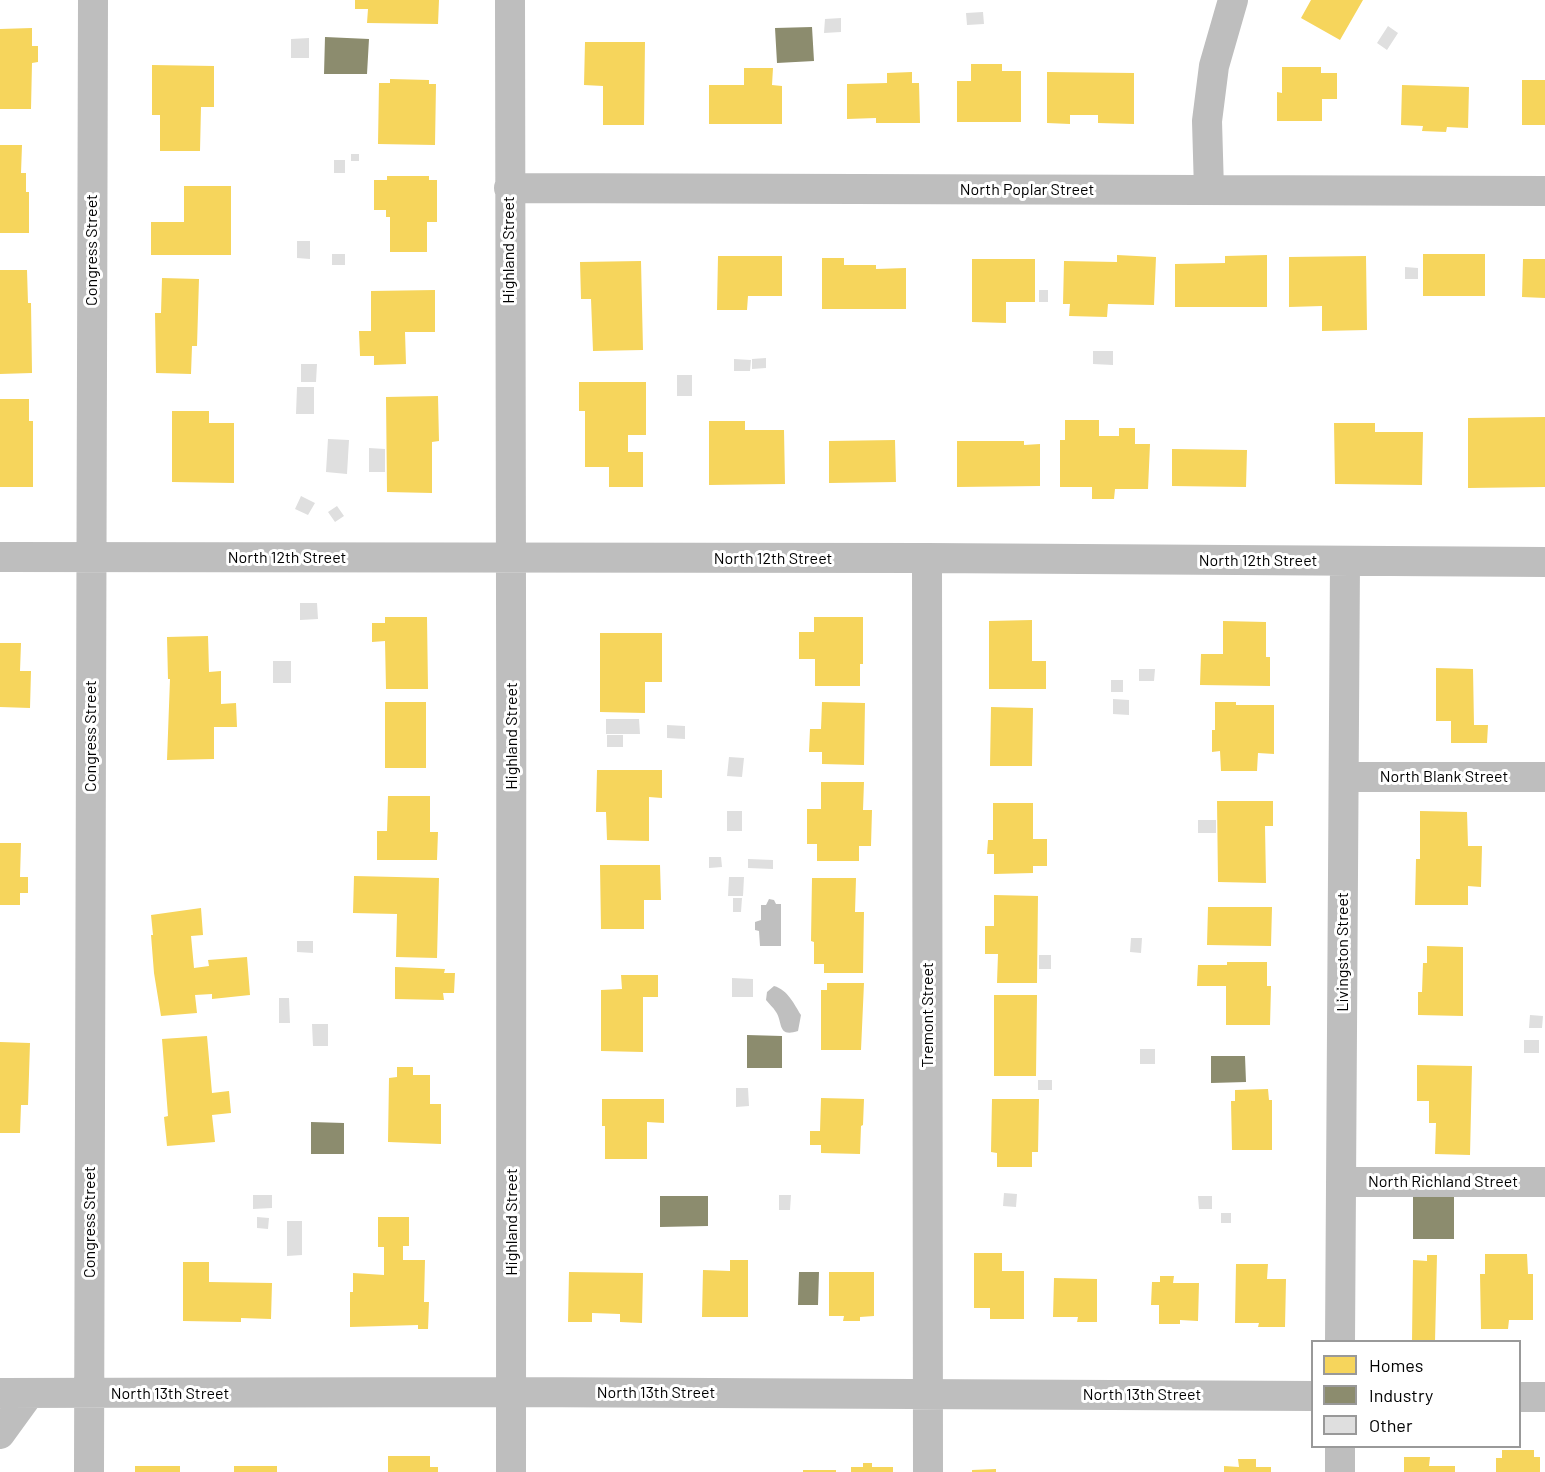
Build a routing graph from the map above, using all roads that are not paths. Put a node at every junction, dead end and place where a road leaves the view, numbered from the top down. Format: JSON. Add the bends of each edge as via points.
{"nodes":[{"id":1,"x":93,"y":0,"type":"edge"},
{"id":2,"x":510,"y":0,"type":"edge"},
{"id":3,"x":1233,"y":0,"type":"edge"},
{"id":4,"x":509,"y":188,"type":"junction"},
{"id":5,"x":1209,"y":190,"type":"junction"},
{"id":6,"x":1545,"y":191,"type":"edge"},
{"id":7,"x":0,"y":557,"type":"edge"},
{"id":8,"x":91,"y":558,"type":"junction"},
{"id":9,"x":511,"y":558,"type":"junction"},
{"id":10,"x":927,"y":558,"type":"junction"},
{"id":11,"x":1345,"y":562,"type":"junction"},
{"id":12,"x":1545,"y":562,"type":"edge"},
{"id":13,"x":1344,"y":777,"type":"junction"},
{"id":14,"x":1545,"y":777,"type":"edge"},
{"id":15,"x":1341,"y":1182,"type":"junction"},
{"id":16,"x":1545,"y":1182,"type":"edge"},
{"id":17,"x":1340,"y":1340,"type":"edge"},
{"id":18,"x":512,"y":1392,"type":"junction"},
{"id":19,"x":14,"y":1393,"type":"edge"},
{"id":20,"x":89,"y":1394,"type":"junction"},
{"id":21,"x":928,"y":1395,"type":"junction"},
{"id":22,"x":1311,"y":1396,"type":"edge"},
{"id":23,"x":1521,"y":1397,"type":"edge"},
{"id":24,"x":1545,"y":1397,"type":"edge"},
{"id":25,"x":0,"y":1434,"type":"edge"},
{"id":26,"x":1340,"y":1448,"type":"edge"},
{"id":27,"x":89,"y":1472,"type":"edge"},
{"id":28,"x":511,"y":1472,"type":"edge"},
{"id":29,"x":928,"y":1472,"type":"edge"},
{"id":30,"x":1340,"y":1472,"type":"edge"}],
"edges":[{"from":1,"to":8,"type":"street","name":"Congress Street"},
{"from":2,"to":4,"type":"street","name":"Highland Street"},
{"from":3,"to":5,"type":"street","via":[[1214,66],[1207,121]]},
{"from":4,"to":5,"type":"street","name":"North Poplar Street"},
{"from":4,"to":9,"type":"street","name":"Highland Street"},
{"from":5,"to":6,"type":"street","name":"North Poplar Street"},
{"from":7,"to":8,"type":"street","name":"North 12th Street"},
{"from":8,"to":9,"type":"street","name":"North 12th Street"},
{"from":8,"to":20,"type":"street","name":"Congress Street"},
{"from":9,"to":10,"type":"street","name":"North 12th Street"},
{"from":9,"to":18,"type":"street","name":"Highland Street"},
{"from":10,"to":11,"type":"street","name":"North 12th Street"},
{"from":10,"to":21,"type":"street","name":"Tremont Street"},
{"from":11,"to":12,"type":"street","name":"North 12th Street"},
{"from":11,"to":13,"type":"street","name":"Livingston Street"},
{"from":13,"to":14,"type":"street","name":"North Blank Street"},
{"from":13,"to":15,"type":"street","name":"Livingston Street"},
{"from":15,"to":16,"type":"street","name":"North Richland Street"},
{"from":15,"to":17,"type":"street","name":"Livingston Street"},
{"from":18,"to":20,"type":"street","name":"North 13th Street"},
{"from":18,"to":21,"type":"street","name":"North 13th Street"},
{"from":18,"to":28,"type":"street","name":"Highland Street"},
{"from":19,"to":20,"type":"street","name":"North 13th Street"},
{"from":19,"to":25,"type":"street"},
{"from":20,"to":27,"type":"street","name":"Congress Street"},
{"from":21,"to":22,"type":"street","name":"North 13th Street"},
{"from":21,"to":29,"type":"street","name":"Tremont Street"},
{"from":23,"to":24,"type":"street"},
{"from":26,"to":30,"type":"street"}]}
